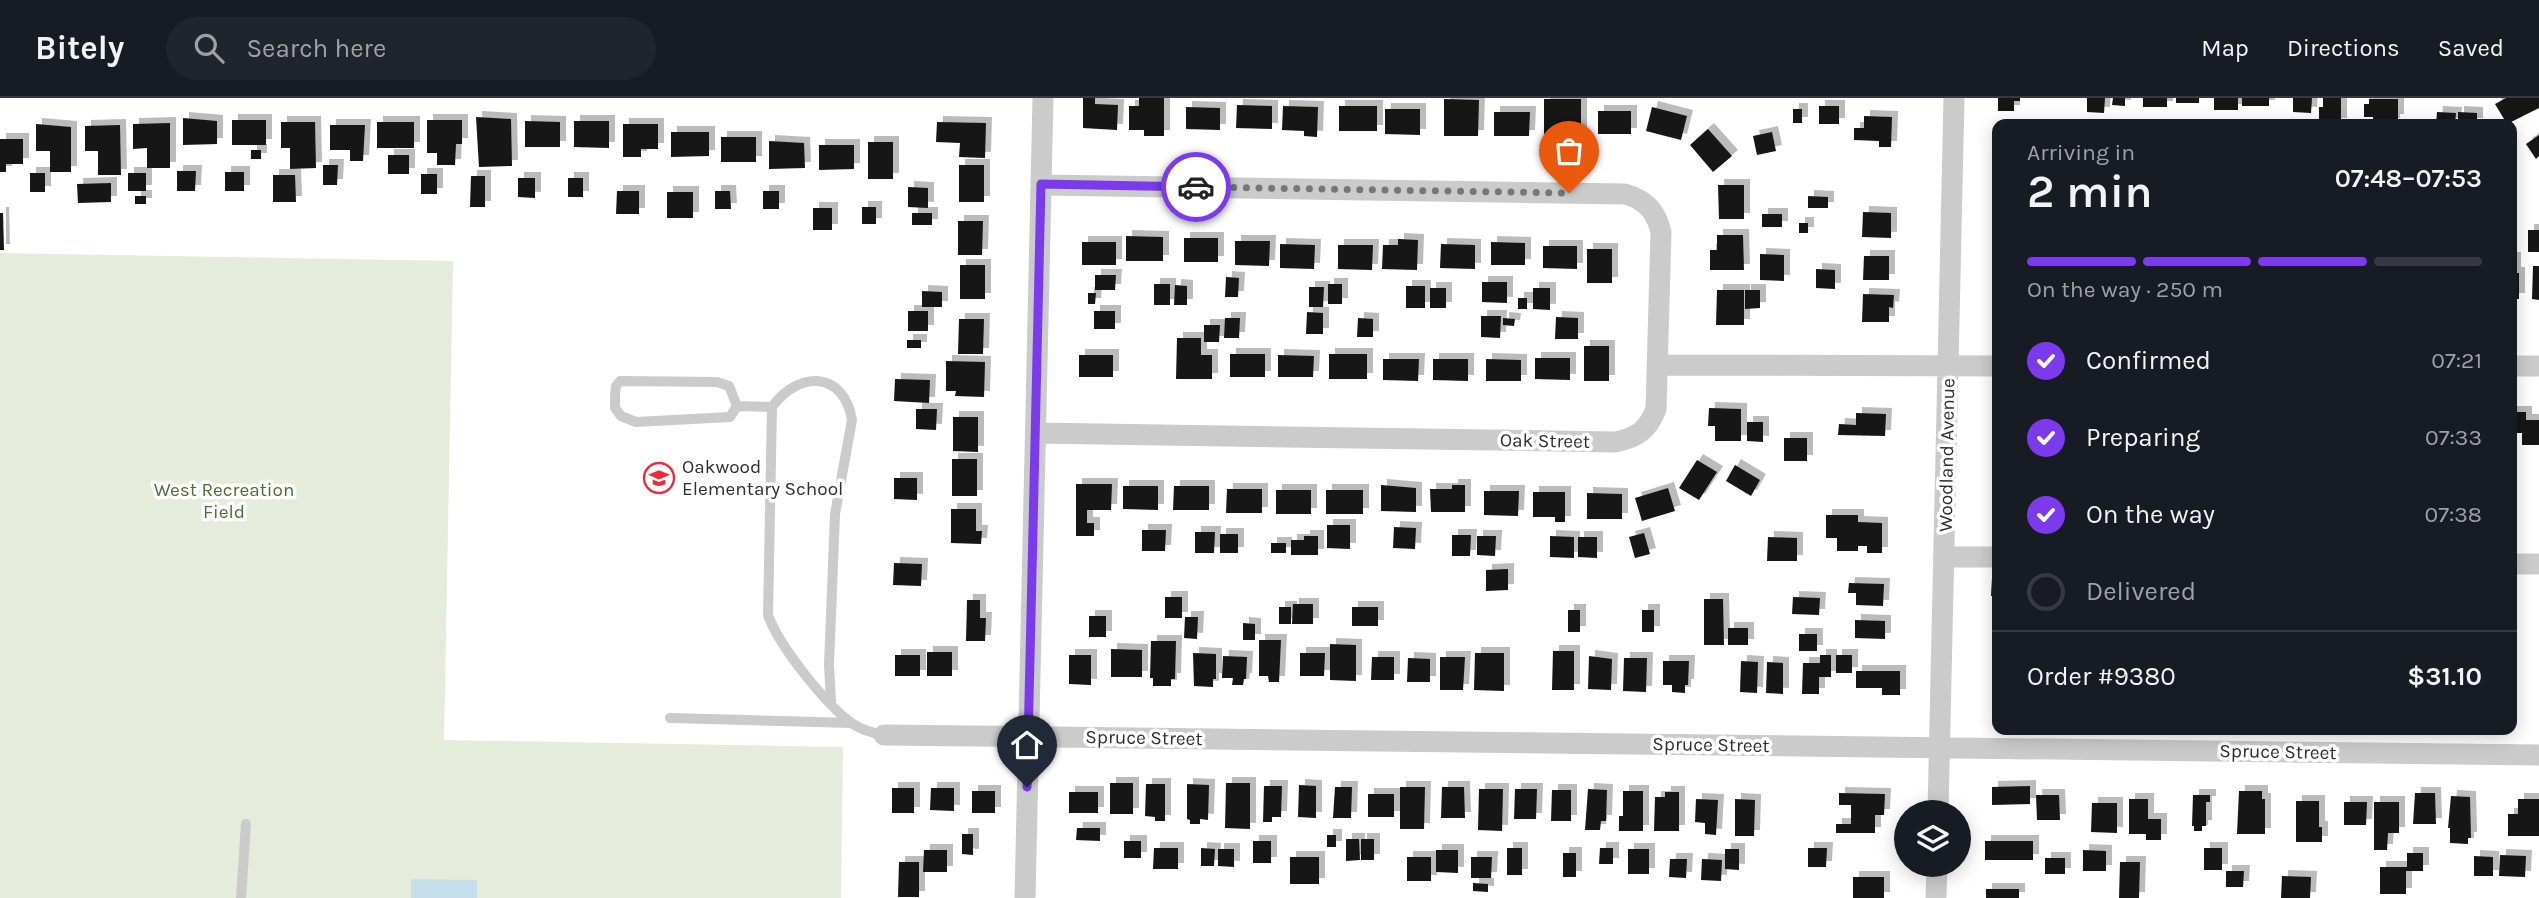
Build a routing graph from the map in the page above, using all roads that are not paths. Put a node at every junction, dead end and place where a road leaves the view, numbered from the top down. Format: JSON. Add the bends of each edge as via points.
{"nodes":[{"id":1,"x":1043,"y":98,"type":"edge"},
{"id":2,"x":1954,"y":98,"type":"edge"},
{"id":3,"x":1041,"y":184,"type":"junction"},
{"id":4,"x":1657,"y":365,"type":"junction"},
{"id":5,"x":1948,"y":366,"type":"junction"},
{"id":6,"x":1992,"y":366,"type":"edge"},
{"id":7,"x":2517,"y":366,"type":"edge"},
{"id":8,"x":2539,"y":366,"type":"edge"},
{"id":9,"x":737,"y":406,"type":"junction"},
{"id":10,"x":772,"y":407,"type":"junction"},
{"id":11,"x":1036,"y":433,"type":"junction"},
{"id":12,"x":1945,"y":557,"type":"junction"},
{"id":13,"x":1992,"y":558,"type":"edge"},
{"id":14,"x":2517,"y":564,"type":"edge"},
{"id":15,"x":2539,"y":564,"type":"edge"},
{"id":16,"x":831,"y":702,"type":"junction"},
{"id":17,"x":670,"y":718,"type":"dead end"},
{"id":18,"x":851,"y":723,"type":"junction"},
{"id":19,"x":884,"y":735,"type":"joint"},
{"id":20,"x":1028,"y":737,"type":"junction"},
{"id":21,"x":1940,"y":747,"type":"junction"},
{"id":22,"x":2539,"y":755,"type":"edge"},
{"id":23,"x":1938,"y":800,"type":"edge"},
{"id":24,"x":246,"y":824,"type":"dead end"},
{"id":25,"x":1937,"y":877,"type":"edge"},
{"id":26,"x":241,"y":898,"type":"edge"},
{"id":27,"x":1025,"y":898,"type":"edge"},
{"id":28,"x":1937,"y":898,"type":"edge"}],
"edges":[{"from":1,"to":3,"type":"street"},
{"from":2,"to":5,"type":"street","name":"Woodland Avenue"},
{"from":3,"to":4,"type":"street","via":[[1632,196],[1650,207],[1661,232]]},
{"from":3,"to":11,"type":"street"},
{"from":4,"to":5,"type":"street"},
{"from":4,"to":11,"type":"street","name":"Oak Street","via":[[1657,402],[1651,422],[1635,436],[1615,442]]},
{"from":5,"to":6,"type":"street"},
{"from":5,"to":12,"type":"street","name":"Woodland Avenue"},
{"from":7,"to":8,"type":"street"},
{"from":9,"to":9,"type":"lane","via":[[729,386],[718,382],[621,381],[614,395],[621,416],[636,422],[730,417]]},
{"from":9,"to":10,"type":"lane"},
{"from":10,"to":16,"type":"lane","via":[[768,615],[773,630]]},
{"from":10,"to":16,"type":"lane","via":[[801,383],[829,383],[841,391],[852,420],[835,514]]},
{"from":11,"to":20,"type":"street"},
{"from":12,"to":13,"type":"street"},
{"from":12,"to":21,"type":"street","name":"Woodland Avenue"},
{"from":14,"to":15,"type":"street"},
{"from":16,"to":18,"type":"lane"},
{"from":17,"to":18,"type":"lane"},
{"from":18,"to":19,"type":"lane"},
{"from":19,"to":20,"type":"street","name":"Spruce Street"},
{"from":20,"to":21,"type":"street","name":"Spruce Street"},
{"from":20,"to":27,"type":"street"},
{"from":21,"to":22,"type":"street","name":"Spruce Street"},
{"from":21,"to":23,"type":"street","name":"Woodland Avenue"},
{"from":24,"to":26,"type":"lane"},
{"from":25,"to":28,"type":"street"}]}
